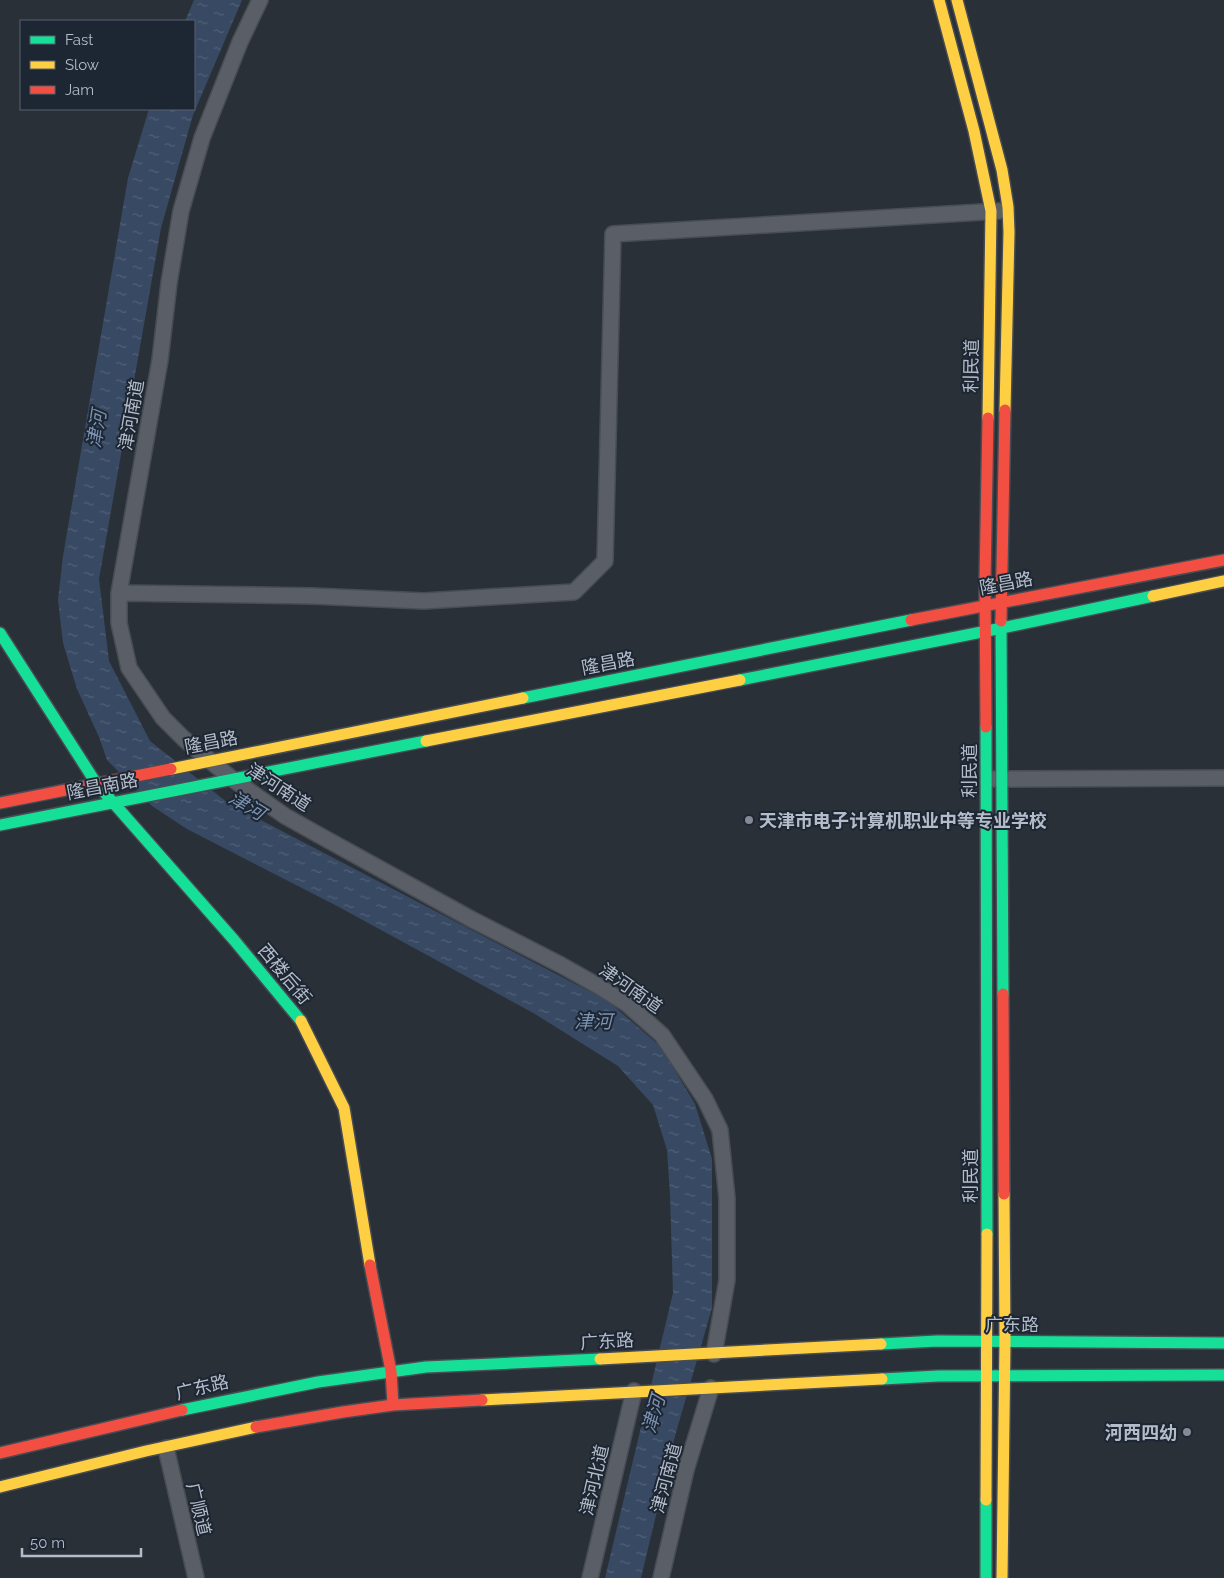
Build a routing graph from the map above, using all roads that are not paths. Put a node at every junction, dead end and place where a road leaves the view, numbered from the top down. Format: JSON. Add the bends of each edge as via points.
{"nodes":[{"id":1,"x":260,"y":0,"type":"edge"},
{"id":2,"x":939,"y":0,"type":"edge"},
{"id":3,"x":958,"y":0,"type":"edge"},
{"id":4,"x":1008,"y":210,"type":"junction"},
{"id":5,"x":991,"y":211,"type":"junction"},
{"id":6,"x":1224,"y":560,"type":"edge"},
{"id":7,"x":1224,"y":581,"type":"edge"},
{"id":8,"x":119,"y":593,"type":"junction"},
{"id":9,"x":1001,"y":602,"type":"junction"},
{"id":10,"x":985,"y":605,"type":"junction"},
{"id":11,"x":1002,"y":628,"type":"junction"},
{"id":12,"x":986,"y":630,"type":"junction"},
{"id":13,"x":0,"y":633,"type":"edge"},
{"id":14,"x":204,"y":762,"type":"junction"},
{"id":15,"x":231,"y":778,"type":"junction"},
{"id":16,"x":1224,"y":778,"type":"edge"},
{"id":17,"x":987,"y":779,"type":"junction"},
{"id":18,"x":1002,"y":779,"type":"junction"},
{"id":19,"x":96,"y":783,"type":"junction"},
{"id":20,"x":112,"y":802,"type":"junction"},
{"id":21,"x":0,"y":803,"type":"edge"},
{"id":22,"x":0,"y":824,"type":"edge"},
{"id":23,"x":987,"y":1342,"type":"junction"},
{"id":24,"x":1005,"y":1342,"type":"junction"},
{"id":25,"x":1224,"y":1343,"type":"edge"},
{"id":26,"x":714,"y":1354,"type":"junction"},
{"id":27,"x":391,"y":1370,"type":"junction"},
{"id":28,"x":987,"y":1374,"type":"junction"},
{"id":29,"x":1005,"y":1375,"type":"junction"},
{"id":30,"x":1224,"y":1375,"type":"edge"},
{"id":31,"x":711,"y":1388,"type":"junction"},
{"id":32,"x":634,"y":1391,"type":"junction"},
{"id":33,"x":394,"y":1405,"type":"junction"},
{"id":34,"x":166,"y":1448,"type":"junction"},
{"id":35,"x":0,"y":1453,"type":"edge"},
{"id":36,"x":0,"y":1487,"type":"edge"},
{"id":37,"x":196,"y":1578,"type":"edge"},
{"id":38,"x":590,"y":1578,"type":"edge"},
{"id":39,"x":661,"y":1578,"type":"edge"},
{"id":40,"x":986,"y":1578,"type":"edge"},
{"id":41,"x":1002,"y":1578,"type":"edge"}],
"edges":[{"from":1,"to":8,"type":"street","name":"津河南道","via":[[202,138],[181,211],[158,369]]},
{"from":2,"to":5,"type":"main road","name":"利民道"},
{"from":3,"to":4,"type":"main road","name":"利民道","via":[[1002,170]]},
{"from":4,"to":5,"type":"street"},
{"from":4,"to":9,"type":"main road","name":"利民道","via":[[1010,258]]},
{"from":5,"to":8,"type":"street","via":[[613,234],[605,561],[574,592],[424,601]]},
{"from":5,"to":10,"type":"main road","name":"利民道"},
{"from":6,"to":9,"type":"main road","name":"隆昌路"},
{"from":7,"to":11,"type":"main road"},
{"from":8,"to":14,"type":"street","name":"津河南道","via":[[119,623],[129,668],[163,718]]},
{"from":9,"to":10,"type":"main road","name":"隆昌路"},
{"from":9,"to":11,"type":"main road","name":"利民道"},
{"from":10,"to":12,"type":"main road","name":"利民道"},
{"from":10,"to":14,"type":"main road","name":"隆昌路"},
{"from":11,"to":12,"type":"main road"},
{"from":11,"to":18,"type":"main road","name":"利民道"},
{"from":12,"to":15,"type":"main road"},
{"from":12,"to":17,"type":"main road","name":"利民道"},
{"from":13,"to":19,"type":"main road","name":"西楼后街"},
{"from":14,"to":15,"type":"street","name":"津河南道"},
{"from":14,"to":19,"type":"main road","name":"隆昌路"},
{"from":15,"to":20,"type":"main road","name":"隆昌南路"},
{"from":15,"to":26,"type":"street","name":"津河南道","via":[[286,816],[600,987],[627,1004],[662,1035],[704,1098],[720,1130],[727,1198],[728,1280]]},
{"from":16,"to":18,"type":"street"},
{"from":17,"to":18,"type":"street"},
{"from":17,"to":23,"type":"main road","name":"利民道"},
{"from":18,"to":24,"type":"main road","name":"利民道"},
{"from":19,"to":20,"type":"main road","name":"西楼后街"},
{"from":19,"to":21,"type":"main road","name":"隆昌路"},
{"from":20,"to":22,"type":"main road","name":"隆昌南路"},
{"from":20,"to":27,"type":"main road","name":"西楼后街","via":[[300,1018],[344,1108]]},
{"from":23,"to":24,"type":"main road","name":"广东路"},
{"from":23,"to":26,"type":"main road","name":"广东路"},
{"from":23,"to":28,"type":"main road","name":"利民道"},
{"from":24,"to":25,"type":"main road","name":"广东路"},
{"from":24,"to":29,"type":"main road","name":"利民道"},
{"from":26,"to":27,"type":"main road","name":"广东路"},
{"from":27,"to":33,"type":"main road","name":"西楼后街"},
{"from":27,"to":35,"type":"main road","name":"广东路","via":[[227,1399]]},
{"from":28,"to":29,"type":"main road"},
{"from":28,"to":31,"type":"main road"},
{"from":28,"to":40,"type":"main road","name":"利民道"},
{"from":29,"to":30,"type":"main road"},
{"from":29,"to":41,"type":"main road","name":"利民道"},
{"from":31,"to":32,"type":"main road"},
{"from":31,"to":39,"type":"street","name":"津河南道","via":[[686,1470]]},
{"from":32,"to":33,"type":"main road"},
{"from":32,"to":38,"type":"street","name":"津河北道"},
{"from":33,"to":34,"type":"main road","via":[[250,1428]]},
{"from":34,"to":36,"type":"main road"},
{"from":34,"to":37,"type":"street","name":"广顺道"}]}
